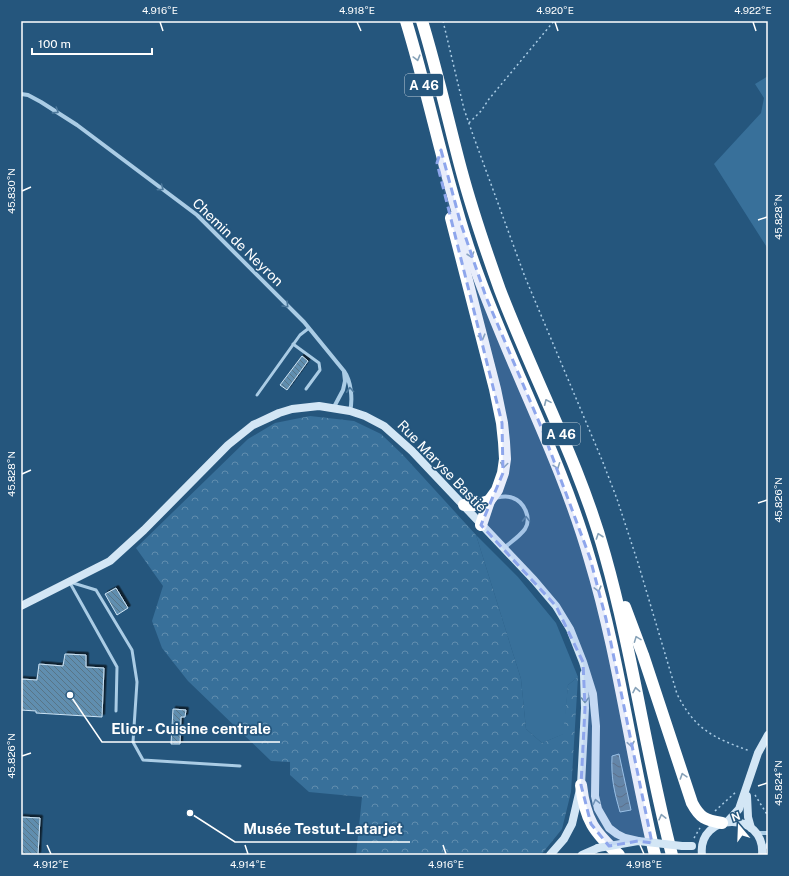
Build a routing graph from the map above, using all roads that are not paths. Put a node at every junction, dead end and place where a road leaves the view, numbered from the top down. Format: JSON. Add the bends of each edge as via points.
{"nodes":[{"id":1,"x":406,"y":21,"type":"edge"},
{"id":2,"x":422,"y":21,"type":"edge"},
{"id":3,"x":21,"y":94,"type":"edge"},
{"id":4,"x":441,"y":150,"type":"junction"},
{"id":5,"x":309,"y":328,"type":"junction"},
{"id":6,"x":293,"y":344,"type":"junction"},
{"id":7,"x":344,"y":371,"type":"junction"},
{"id":8,"x":306,"y":389,"type":"dead end"},
{"id":9,"x":257,"y":394,"type":"dead end"},
{"id":10,"x":334,"y":407,"type":"junction"},
{"id":11,"x":350,"y":410,"type":"junction"},
{"id":12,"x":490,"y":500,"type":"junction"},
{"id":13,"x":464,"y":505,"type":"junction"},
{"id":14,"x":481,"y":525,"type":"junction"},
{"id":15,"x":504,"y":548,"type":"junction"},
{"id":16,"x":605,"y":553,"type":"junction"},
{"id":17,"x":69,"y":582,"type":"junction"},
{"id":18,"x":21,"y":606,"type":"edge"},
{"id":19,"x":583,"y":662,"type":"junction"},
{"id":20,"x":116,"y":711,"type":"dead end"},
{"id":21,"x":768,"y":735,"type":"edge"},
{"id":22,"x":240,"y":766,"type":"dead end"},
{"id":23,"x":580,"y":785,"type":"junction"},
{"id":24,"x":747,"y":786,"type":"junction"},
{"id":25,"x":725,"y":822,"type":"junction"},
{"id":26,"x":753,"y":830,"type":"junction"},
{"id":27,"x":768,"y":833,"type":"edge"},
{"id":28,"x":703,"y":840,"type":"junction"},
{"id":29,"x":638,"y":841,"type":"junction"},
{"id":30,"x":768,"y":844,"type":"edge"},
{"id":31,"x":762,"y":854,"type":"edge"},
{"id":32,"x":550,"y":855,"type":"edge"},
{"id":33,"x":582,"y":855,"type":"edge"},
{"id":34,"x":619,"y":855,"type":"edge"},
{"id":35,"x":655,"y":855,"type":"edge"},
{"id":36,"x":672,"y":855,"type":"edge"},
{"id":37,"x":702,"y":855,"type":"edge"}],
"edges":[{"from":1,"to":4,"type":"highway","number":"A 46","one_way":true},
{"from":16,"to":2,"type":"highway","number":"A 46","one_way":true,"via":[[574,467],[515,327],[479,229]]},
{"from":3,"to":5,"type":"street","name":"Chemin de Neyron","one_way":true,"via":[[41,102],[77,125],[197,215]]},
{"from":4,"to":12,"type":"highway","one_way":true,"via":[[437,162],[502,423],[504,466],[500,482]]},
{"from":4,"to":35,"type":"highway","number":"A 46","one_way":true,"via":[[460,221],[483,290],[542,429],[590,558],[606,619]]},
{"from":5,"to":6,"type":"lane"},
{"from":5,"to":7,"type":"street","name":"Chemin de Neyron"},
{"from":6,"to":8,"type":"lane","via":[[320,366],[320,370]]},
{"from":6,"to":9,"type":"lane"},
{"from":7,"to":10,"type":"street","via":[[343,390]]},
{"from":11,"to":7,"type":"street","name":"Chemin de Neyron","one_way":true,"via":[[352,406],[349,379]]},
{"from":10,"to":11,"type":"main road","name":"Rue Maryse Bastié"},
{"from":10,"to":17,"type":"main road","name":"Rue Maryse Bastié","via":[[292,409],[254,425],[228,446],[110,561]]},
{"from":11,"to":13,"type":"main road","name":"Rue Maryse Bastié","via":[[384,426]]},
{"from":12,"to":13,"type":"highway","via":[[475,505]]},
{"from":12,"to":14,"type":"highway"},
{"from":15,"to":12,"type":"street","one_way":true,"via":[[526,528],[526,510],[521,502],[511,497]]},
{"from":13,"to":14,"type":"main road","name":"Rue Maryse Bastié"},
{"from":14,"to":15,"type":"main road","name":"Rue Maryse Bastié"},
{"from":15,"to":19,"type":"main road","name":"Rue Maryse Bastié","via":[[556,606],[570,630]]},
{"from":25,"to":16,"type":"highway","one_way":true,"via":[[703,818],[692,802],[643,655]]},
{"from":36,"to":16,"type":"highway","number":"A 46","one_way":true,"via":[[661,813],[622,619]]},
{"from":17,"to":18,"type":"main road","name":"Rue Maryse Bastié"},
{"from":17,"to":20,"type":"lane","via":[[117,667]]},
{"from":17,"to":22,"type":"lane","via":[[96,590],[132,650],[137,682],[133,742],[143,760]]},
{"from":19,"to":23,"type":"main road","name":"Rue Maryse Bastié","one_way":true,"via":[[585,708]]},
{"from":29,"to":19,"type":"main road","name":"Rue Maryse Bastié","one_way":true,"via":[[625,838],[609,828],[598,809],[595,796],[596,726],[593,694]]},
{"from":21,"to":24,"type":"main road","via":[[758,753]]},
{"from":23,"to":32,"type":"main road","name":"Rue Maryse Bastié","via":[[572,824],[564,839]]},
{"from":23,"to":34,"type":"highway","via":[[584,808],[591,824]]},
{"from":24,"to":25,"type":"main road","via":[[739,809]]},
{"from":24,"to":26,"type":"main road","via":[[748,817]]},
{"from":25,"to":26,"type":"main road","via":[[740,822]]},
{"from":25,"to":28,"type":"main road","via":[[714,827]]},
{"from":26,"to":27,"type":"street"},
{"from":26,"to":31,"type":"main road","via":[[761,845]]},
{"from":28,"to":29,"type":"main road","bridge":true,"via":[[692,846]]},
{"from":28,"to":37,"type":"main road"},
{"from":29,"to":33,"type":"main road","bridge":true,"via":[[598,848]]},
{"from":30,"to":31,"type":"street"}]}
